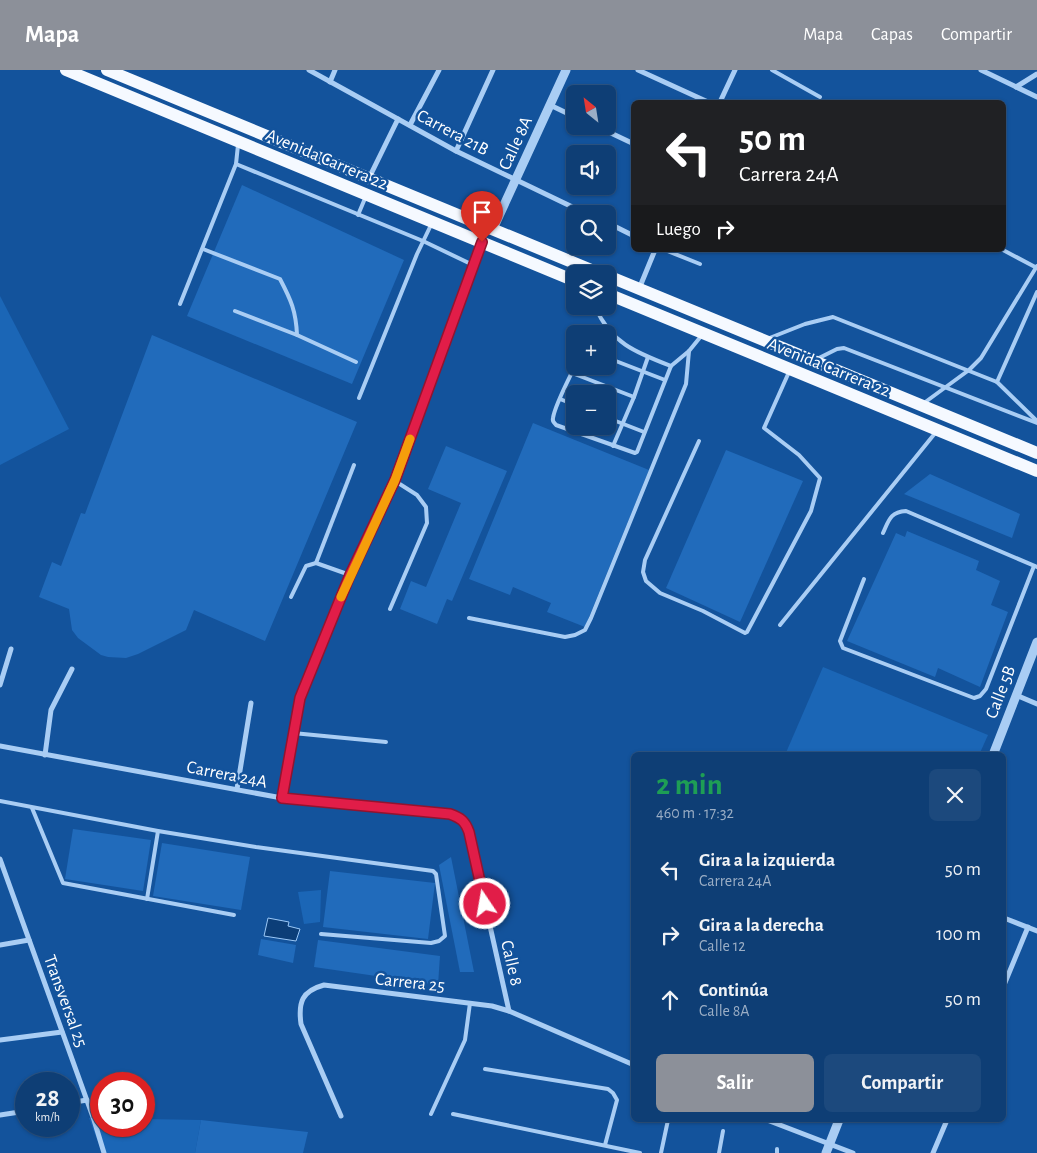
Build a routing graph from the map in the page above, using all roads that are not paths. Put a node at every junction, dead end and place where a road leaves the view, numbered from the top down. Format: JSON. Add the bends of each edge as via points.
{"nodes":[{"id":1,"x":66,"y":70,"type":"edge"},
{"id":2,"x":106,"y":70,"type":"edge"},
{"id":3,"x":309,"y":70,"type":"edge"},
{"id":4,"x":335,"y":70,"type":"edge"},
{"id":5,"x":438,"y":70,"type":"edge"},
{"id":6,"x":494,"y":70,"type":"edge"},
{"id":7,"x":566,"y":70,"type":"edge"},
{"id":8,"x":638,"y":70,"type":"edge"},
{"id":9,"x":735,"y":70,"type":"edge"},
{"id":10,"x":772,"y":70,"type":"edge"},
{"id":11,"x":981,"y":70,"type":"edge"},
{"id":12,"x":1037,"y":74,"type":"edge"},
{"id":13,"x":330,"y":82,"type":"junction"},
{"id":14,"x":1016,"y":87,"type":"junction"},
{"id":15,"x":820,"y":97,"type":"dead end"},
{"id":16,"x":1037,"y":97,"type":"edge"},
{"id":17,"x":704,"y":100,"type":"edge"},
{"id":18,"x":721,"y":100,"type":"edge"},
{"id":19,"x":550,"y":105,"type":"junction"},
{"id":20,"x":566,"y":113,"type":"edge"},
{"id":21,"x":398,"y":119,"type":"junction"},
{"id":22,"x":410,"y":125,"type":"junction"},
{"id":23,"x":615,"y":135,"type":"edge"},
{"id":24,"x":238,"y":141,"type":"junction"},
{"id":25,"x":631,"y":143,"type":"edge"},
{"id":26,"x":456,"y":151,"type":"junction"},
{"id":27,"x":236,"y":164,"type":"junction"},
{"id":28,"x":368,"y":178,"type":"junction"},
{"id":29,"x":516,"y":180,"type":"junction"},
{"id":30,"x":367,"y":194,"type":"junction"},
{"id":31,"x":568,"y":205,"type":"edge"},
{"id":32,"x":358,"y":215,"type":"junction"},
{"id":33,"x":432,"y":222,"type":"junction"},
{"id":34,"x":616,"y":227,"type":"edge"},
{"id":35,"x":493,"y":229,"type":"junction"},
{"id":36,"x":631,"y":234,"type":"edge"},
{"id":37,"x":423,"y":241,"type":"junction"},
{"id":38,"x":482,"y":242,"type":"junction"},
{"id":39,"x":203,"y":249,"type":"junction"},
{"id":40,"x":1006,"y":251,"type":"edge"},
{"id":41,"x":654,"y":252,"type":"edge"},
{"id":42,"x":670,"y":252,"type":"edge"},
{"id":43,"x":700,"y":264,"type":"dead end"},
{"id":44,"x":473,"y":265,"type":"junction"},
{"id":45,"x":579,"y":265,"type":"edge"},
{"id":46,"x":1037,"y":267,"type":"edge"},
{"id":47,"x":566,"y":277,"type":"edge"},
{"id":48,"x":616,"y":279,"type":"edge"},
{"id":49,"x":639,"y":289,"type":"junction"},
{"id":50,"x":1037,"y":292,"type":"edge"},
{"id":51,"x":616,"y":297,"type":"edge"},
{"id":52,"x":180,"y":304,"type":"dead end"},
{"id":53,"x":235,"y":311,"type":"dead end"},
{"id":54,"x":600,"y":315,"type":"edge"},
{"id":55,"x":704,"y":334,"type":"junction"},
{"id":56,"x":297,"y":335,"type":"junction"},
{"id":57,"x":763,"y":340,"type":"junction"},
{"id":58,"x":689,"y":351,"type":"junction"},
{"id":59,"x":648,"y":357,"type":"junction"},
{"id":60,"x":616,"y":361,"type":"edge"},
{"id":61,"x":813,"y":361,"type":"junction"},
{"id":62,"x":356,"y":362,"type":"dead end"},
{"id":63,"x":671,"y":366,"type":"junction"},
{"id":64,"x":790,"y":370,"type":"junction"},
{"id":65,"x":969,"y":370,"type":"junction"},
{"id":66,"x":643,"y":371,"type":"junction"},
{"id":67,"x":571,"y":375,"type":"edge"},
{"id":68,"x":577,"y":375,"type":"edge"},
{"id":69,"x":665,"y":380,"type":"junction"},
{"id":70,"x":997,"y":382,"type":"junction"},
{"id":71,"x":947,"y":387,"type":"junction"},
{"id":72,"x":634,"y":397,"type":"junction"},
{"id":73,"x":359,"y":398,"type":"dead end"},
{"id":74,"x":560,"y":399,"type":"junction"},
{"id":75,"x":566,"y":401,"type":"edge"},
{"id":76,"x":921,"y":405,"type":"junction"},
{"id":77,"x":616,"y":421,"type":"edge"},
{"id":78,"x":1037,"y":422,"type":"edge"},
{"id":79,"x":623,"y":424,"type":"junction"},
{"id":80,"x":937,"y":430,"type":"junction"},
{"id":81,"x":644,"y":432,"type":"junction"},
{"id":82,"x":699,"y":441,"type":"dead end"},
{"id":83,"x":613,"y":446,"type":"junction"},
{"id":84,"x":1037,"y":453,"type":"edge"},
{"id":85,"x":354,"y":465,"type":"dead end"},
{"id":86,"x":1037,"y":471,"type":"edge"},
{"id":87,"x":395,"y":480,"type":"junction"},
{"id":88,"x":883,"y":533,"type":"dead end"},
{"id":89,"x":316,"y":562,"type":"junction"},
{"id":90,"x":1035,"y":567,"type":"edge"},
{"id":91,"x":350,"y":575,"type":"junction"},
{"id":92,"x":864,"y":579,"type":"dead end"},
{"id":93,"x":292,"y":597,"type":"dead end"},
{"id":94,"x":390,"y":609,"type":"dead end"},
{"id":95,"x":469,"y":618,"type":"dead end"},
{"id":96,"x":780,"y":625,"type":"dead end"},
{"id":97,"x":1037,"y":642,"type":"edge"},
{"id":98,"x":11,"y":649,"type":"dead end"},
{"id":99,"x":72,"y":669,"type":"dead end"},
{"id":100,"x":0,"y":685,"type":"edge"},
{"id":101,"x":1016,"y":696,"type":"junction"},
{"id":102,"x":251,"y":703,"type":"dead end"},
{"id":103,"x":1037,"y":704,"type":"edge"},
{"id":104,"x":293,"y":733,"type":"junction"},
{"id":105,"x":386,"y":742,"type":"dead end"},
{"id":106,"x":0,"y":746,"type":"edge"},
{"id":107,"x":994,"y":752,"type":"edge"},
{"id":108,"x":45,"y":755,"type":"junction"},
{"id":109,"x":237,"y":789,"type":"junction"},
{"id":110,"x":282,"y":798,"type":"junction"},
{"id":111,"x":0,"y":801,"type":"edge"},
{"id":112,"x":32,"y":807,"type":"junction"},
{"id":113,"x":450,"y":814,"type":"joint"},
{"id":114,"x":158,"y":830,"type":"junction"},
{"id":115,"x":0,"y":859,"type":"edge"},
{"id":116,"x":2,"y":870,"type":"edge"},
{"id":117,"x":147,"y":899,"type":"junction"},
{"id":118,"x":234,"y":915,"type":"dead end"},
{"id":119,"x":1006,"y":919,"type":"edge"},
{"id":120,"x":1028,"y":927,"type":"junction"},
{"id":121,"x":1037,"y":931,"type":"edge"},
{"id":122,"x":321,"y":934,"type":"dead end"},
{"id":123,"x":29,"y":940,"type":"junction"},
{"id":124,"x":0,"y":945,"type":"edge"},
{"id":125,"x":1006,"y":979,"type":"edge"},
{"id":126,"x":470,"y":1002,"type":"junction"},
{"id":127,"x":509,"y":1011,"type":"junction"},
{"id":128,"x":62,"y":1032,"type":"junction"},
{"id":129,"x":0,"y":1040,"type":"edge"},
{"id":130,"x":631,"y":1064,"type":"edge"},
{"id":131,"x":485,"y":1070,"type":"dead end"},
{"id":132,"x":87,"y":1100,"type":"junction"},
{"id":133,"x":80,"y":1101,"type":"edge"},
{"id":134,"x":15,"y":1113,"type":"edge"},
{"id":135,"x":431,"y":1114,"type":"dead end"},
{"id":136,"x":453,"y":1114,"type":"dead end"},
{"id":137,"x":0,"y":1115,"type":"edge"},
{"id":138,"x":341,"y":1116,"type":"dead end"},
{"id":139,"x":668,"y":1122,"type":"edge"},
{"id":140,"x":772,"y":1122,"type":"edge"},
{"id":141,"x":838,"y":1122,"type":"edge"},
{"id":142,"x":946,"y":1122,"type":"edge"},
{"id":143,"x":723,"y":1130,"type":"dead end"},
{"id":144,"x":829,"y":1143,"type":"junction"},
{"id":145,"x":605,"y":1145,"type":"junction"},
{"id":146,"x":104,"y":1153,"type":"edge"},
{"id":147,"x":640,"y":1153,"type":"edge"},
{"id":148,"x":661,"y":1153,"type":"edge"},
{"id":149,"x":719,"y":1153,"type":"edge"},
{"id":150,"x":826,"y":1153,"type":"edge"},
{"id":151,"x":853,"y":1153,"type":"edge"},
{"id":152,"x":933,"y":1153,"type":"edge"}],
"edges":[{"from":1,"to":24,"type":"main road","name":"Avenida Carrera 22"},
{"from":2,"to":28,"type":"main road","name":"Avenida Carrera 22"},
{"from":3,"to":13,"type":"street","name":"Carrera 21B"},
{"from":4,"to":13,"type":"street"},
{"from":5,"to":22,"type":"street"},
{"from":6,"to":26,"type":"street"},
{"from":7,"to":19,"type":"street","name":"Calle 8A"},
{"from":8,"to":17,"type":"street"},
{"from":9,"to":18,"type":"street"},
{"from":10,"to":15,"type":"lane"},
{"from":11,"to":14,"type":"street"},
{"from":12,"to":14,"type":"street"},
{"from":13,"to":21,"type":"street","name":"Carrera 21B"},
{"from":14,"to":16,"type":"street"},
{"from":19,"to":20,"type":"street"},
{"from":19,"to":29,"type":"street","name":"Calle 8A"},
{"from":21,"to":22,"type":"street","name":"Carrera 21B"},
{"from":21,"to":28,"type":"street"},
{"from":22,"to":26,"type":"street","name":"Carrera 21B"},
{"from":23,"to":25,"type":"street"},
{"from":24,"to":27,"type":"lane"},
{"from":24,"to":30,"type":"main road","name":"Avenida Carrera 22"},
{"from":26,"to":29,"type":"street","name":"Carrera 21B"},
{"from":27,"to":32,"type":"lane"},
{"from":27,"to":39,"type":"lane"},
{"from":28,"to":35,"type":"main road","name":"Avenida Carrera 22"},
{"from":29,"to":31,"type":"street","name":"Carrera 21B"},
{"from":29,"to":35,"type":"street","name":"Calle 8A"},
{"from":30,"to":32,"type":"lane"},
{"from":30,"to":33,"type":"main road","name":"Avenida Carrera 22"},
{"from":32,"to":37,"type":"lane"},
{"from":33,"to":37,"type":"lane"},
{"from":33,"to":38,"type":"main road","name":"Avenida Carrera 22"},
{"from":34,"to":36,"type":"street"},
{"from":35,"to":45,"type":"main road","name":"Avenida Carrera 22"},
{"from":37,"to":44,"type":"lane"},
{"from":37,"to":73,"type":"lane"},
{"from":38,"to":44,"type":"street"},
{"from":38,"to":47,"type":"main road","name":"Avenida Carrera 22"},
{"from":39,"to":52,"type":"lane"},
{"from":39,"to":56,"type":"lane","via":[[280,279],[296,314]]},
{"from":40,"to":46,"type":"lane"},
{"from":41,"to":49,"type":"street"},
{"from":42,"to":43,"type":"lane"},
{"from":44,"to":87,"type":"street"},
{"from":46,"to":65,"type":"lane","via":[[981,358]]},
{"from":48,"to":49,"type":"main road","name":"Avenida Carrera 22"},
{"from":49,"to":57,"type":"main road","name":"Avenida Carrera 22"},
{"from":50,"to":70,"type":"lane"},
{"from":51,"to":55,"type":"main road","name":"Avenida Carrera 22"},
{"from":53,"to":56,"type":"lane"},
{"from":54,"to":59,"type":"lane","via":[[620,342]]},
{"from":55,"to":58,"type":"lane"},
{"from":55,"to":64,"type":"main road","name":"Avenida Carrera 22"},
{"from":56,"to":62,"type":"lane"},
{"from":57,"to":61,"type":"main road","name":"Avenida Carrera 22"},
{"from":57,"to":65,"type":"lane","via":[[833,317]]},
{"from":58,"to":63,"type":"lane"},
{"from":58,"to":95,"type":"lane","via":[[686,384],[585,630],[565,637]]},
{"from":59,"to":63,"type":"lane"},
{"from":59,"to":66,"type":"lane"},
{"from":60,"to":66,"type":"lane"},
{"from":61,"to":71,"type":"lane","via":[[844,348]]},
{"from":61,"to":76,"type":"main road","name":"Avenida Carrera 22"},
{"from":63,"to":69,"type":"lane"},
{"from":64,"to":80,"type":"main road","name":"Avenida Carrera 22"},
{"from":64,"to":82,"type":"lane","via":[[764,428],[799,455],[820,478],[811,511],[745,633],[660,593],[646,581],[643,572],[644,560]]},
{"from":65,"to":70,"type":"lane"},
{"from":65,"to":71,"type":"lane"},
{"from":66,"to":69,"type":"lane"},
{"from":66,"to":72,"type":"lane"},
{"from":67,"to":74,"type":"lane"},
{"from":68,"to":72,"type":"lane"},
{"from":69,"to":81,"type":"lane"},
{"from":70,"to":78,"type":"lane"},
{"from":71,"to":76,"type":"lane"},
{"from":71,"to":78,"type":"lane"},
{"from":72,"to":79,"type":"lane"},
{"from":74,"to":75,"type":"lane"},
{"from":74,"to":83,"type":"lane","via":[[553,419],[556,425]]},
{"from":76,"to":84,"type":"main road","name":"Avenida Carrera 22"},
{"from":77,"to":79,"type":"lane"},
{"from":79,"to":81,"type":"lane"},
{"from":79,"to":83,"type":"lane"},
{"from":80,"to":86,"type":"main road","name":"Avenida Carrera 22"},
{"from":80,"to":96,"type":"lane"},
{"from":81,"to":83,"type":"lane","via":[[638,452]]},
{"from":85,"to":89,"type":"lane"},
{"from":87,"to":91,"type":"street"},
{"from":87,"to":94,"type":"lane","via":[[426,506],[427,523]]},
{"from":88,"to":90,"type":"lane","via":[[896,512],[906,511]]},
{"from":89,"to":91,"type":"lane"},
{"from":89,"to":93,"type":"lane","via":[[306,566]]},
{"from":90,"to":92,"type":"lane","via":[[986,690],[974,698],[843,648],[840,641]]},
{"from":91,"to":104,"type":"street","via":[[300,698]]},
{"from":97,"to":101,"type":"street","name":"Calle 5B"},
{"from":98,"to":100,"type":"street"},
{"from":99,"to":108,"type":"street","via":[[51,710]]},
{"from":101,"to":103,"type":"street"},
{"from":101,"to":107,"type":"street","name":"Calle 5B"},
{"from":102,"to":109,"type":"street"},
{"from":104,"to":105,"type":"lane"},
{"from":104,"to":110,"type":"street"},
{"from":106,"to":108,"type":"street","name":"Carrera 24A"},
{"from":108,"to":109,"type":"street","name":"Carrera 24A"},
{"from":109,"to":110,"type":"street","name":"Carrera 24A"},
{"from":110,"to":113,"type":"street","name":"Carrera 24A"},
{"from":111,"to":112,"type":"lane"},
{"from":112,"to":114,"type":"lane"},
{"from":112,"to":117,"type":"lane","via":[[63,883]]},
{"from":113,"to":127,"type":"street","name":"Calle 8","via":[[466,823],[469,832]]},
{"from":114,"to":117,"type":"lane"},
{"from":114,"to":122,"type":"lane","via":[[436,874],[445,936],[439,941]]},
{"from":115,"to":116,"type":"street","name":"Transversal 25"},
{"from":116,"to":123,"type":"street","name":"Transversal 25"},
{"from":117,"to":118,"type":"lane"},
{"from":119,"to":120,"type":"street"},
{"from":120,"to":121,"type":"street"},
{"from":120,"to":125,"type":"street"},
{"from":123,"to":124,"type":"street"},
{"from":123,"to":128,"type":"street","name":"Transversal 25"},
{"from":126,"to":127,"type":"street","name":"Carrera 25"},
{"from":126,"to":135,"type":"lane","via":[[465,1040]]},
{"from":126,"to":138,"type":"street","name":"Carrera 25","via":[[324,985],[312,989],[299,1010],[301,1024]]},
{"from":127,"to":130,"type":"street","name":"Carrera 25"},
{"from":128,"to":129,"type":"street"},
{"from":128,"to":132,"type":"street","name":"Transversal 25"},
{"from":131,"to":145,"type":"lane","via":[[608,1089],[617,1100]]},
{"from":132,"to":133,"type":"street"},
{"from":132,"to":146,"type":"street","name":"Transversal 25"},
{"from":134,"to":137,"type":"street"},
{"from":136,"to":145,"type":"lane"},
{"from":139,"to":148,"type":"lane"},
{"from":140,"to":144,"type":"street"},
{"from":141,"to":144,"type":"street"},
{"from":142,"to":152,"type":"street"},
{"from":143,"to":149,"type":"lane"},
{"from":144,"to":150,"type":"street"},
{"from":144,"to":151,"type":"street"},
{"from":145,"to":147,"type":"lane"}]}
